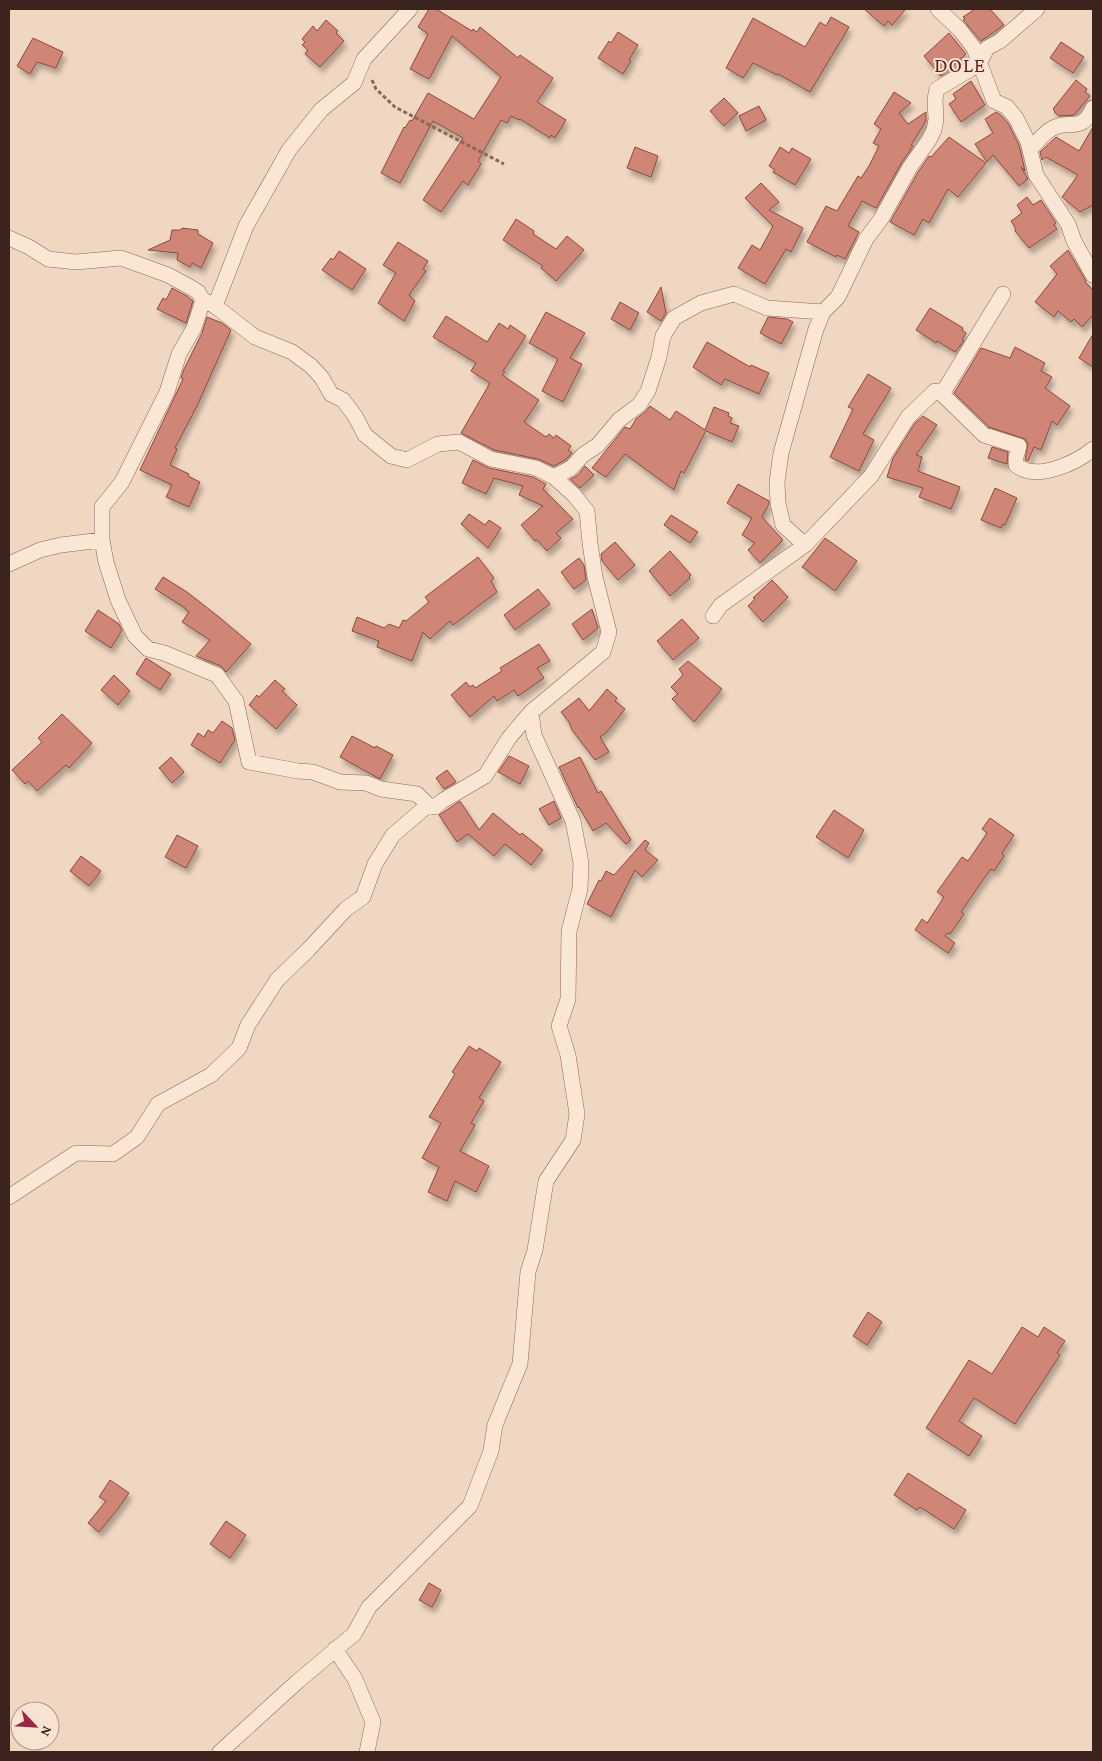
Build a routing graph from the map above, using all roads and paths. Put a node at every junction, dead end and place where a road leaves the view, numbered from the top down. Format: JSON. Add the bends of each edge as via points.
{"nodes":[{"id":1,"x":410,"y":9,"type":"edge"},
{"id":2,"x":938,"y":9,"type":"edge"},
{"id":3,"x":1037,"y":9,"type":"edge"},
{"id":4,"x":364,"y":59,"type":"junction"},
{"id":5,"x":979,"y":64,"type":"junction"},
{"id":6,"x":1093,"y":108,"type":"edge"},
{"id":7,"x":1030,"y":149,"type":"junction"},
{"id":8,"x":504,"y":164,"type":"dead end"},
{"id":9,"x":9,"y":238,"type":"edge"},
{"id":10,"x":1093,"y":275,"type":"edge"},
{"id":11,"x":1003,"y":294,"type":"dead end"},
{"id":12,"x":209,"y":303,"type":"junction"},
{"id":13,"x":823,"y":312,"type":"junction"},
{"id":14,"x":942,"y":394,"type":"junction"},
{"id":15,"x":1093,"y":449,"type":"edge"},
{"id":16,"x":554,"y":477,"type":"junction"},
{"id":17,"x":102,"y":540,"type":"junction"},
{"id":18,"x":805,"y":545,"type":"junction"},
{"id":19,"x":9,"y":564,"type":"edge"},
{"id":20,"x":713,"y":616,"type":"dead end"},
{"id":21,"x":531,"y":712,"type":"junction"},
{"id":22,"x":428,"y":805,"type":"junction"},
{"id":23,"x":9,"y":1197,"type":"edge"},
{"id":24,"x":336,"y":1649,"type":"junction"},
{"id":25,"x":220,"y":1752,"type":"edge"},
{"id":26,"x":367,"y":1752,"type":"edge"}],
"edges":[{"from":1,"to":4,"type":"street"},
{"from":2,"to":5,"type":"street","via":[[974,48]]},
{"from":3,"to":5,"type":"street","via":[[987,48]]},
{"from":4,"to":8,"type":"path","via":[[376,89],[395,107]]},
{"from":4,"to":12,"type":"street","via":[[354,83],[321,110],[289,150],[246,226]]},
{"from":5,"to":7,"type":"street","via":[[994,101],[1007,107],[1016,118]]},
{"from":5,"to":13,"type":"street","via":[[937,89],[934,99],[936,120],[929,140],[866,239],[838,297]]},
{"from":6,"to":7,"type":"street","via":[[1085,121],[1075,126],[1054,127]]},
{"from":7,"to":10,"type":"street","via":[[1036,175],[1068,224]]},
{"from":9,"to":12,"type":"street","via":[[48,258],[76,262],[121,258],[168,275],[198,292]]},
{"from":11,"to":14,"type":"street"},
{"from":12,"to":16,"type":"street","via":[[255,337],[292,352],[311,366],[331,394],[343,400],[365,434],[391,456],[407,460],[438,444],[459,442],[491,459],[536,468]]},
{"from":12,"to":17,"type":"street","via":[[179,354],[167,392],[122,482],[102,507]]},
{"from":13,"to":16,"type":"street","via":[[767,308],[734,294],[701,304],[674,318],[663,336],[648,391],[639,405],[619,420],[598,445],[571,468]]},
{"from":13,"to":18,"type":"street","via":[[783,445],[777,482],[783,525]]},
{"from":14,"to":15,"type":"street","via":[[984,435],[1020,446],[1016,465],[1022,470],[1043,473],[1082,458]]},
{"from":14,"to":18,"type":"street","via":[[935,391],[908,417],[871,476]]},
{"from":16,"to":21,"type":"street","via":[[587,511],[595,576],[609,632],[603,652]]},
{"from":17,"to":19,"type":"street","via":[[40,550]]},
{"from":17,"to":22,"type":"street","via":[[118,600],[135,636],[148,649],[217,675],[236,701],[249,762],[313,772],[340,782],[417,794]]},
{"from":18,"to":20,"type":"street","via":[[721,605]]},
{"from":21,"to":22,"type":"street","via":[[509,738],[486,776],[435,807]]},
{"from":21,"to":24,"type":"street","via":[[534,735],[573,821],[581,863],[580,889],[568,931],[568,999],[559,1026],[568,1056],[576,1114],[573,1140],[546,1182],[535,1250],[528,1272],[520,1364],[495,1425],[491,1451],[470,1506],[369,1607],[354,1634]]},
{"from":22,"to":23,"type":"street","via":[[393,835],[375,864],[363,897],[346,909],[277,980],[248,1025],[239,1048],[211,1075],[158,1104],[137,1137],[113,1154],[76,1153]]},
{"from":24,"to":25,"type":"street"},
{"from":24,"to":26,"type":"street","via":[[355,1679],[373,1722]]}]}
